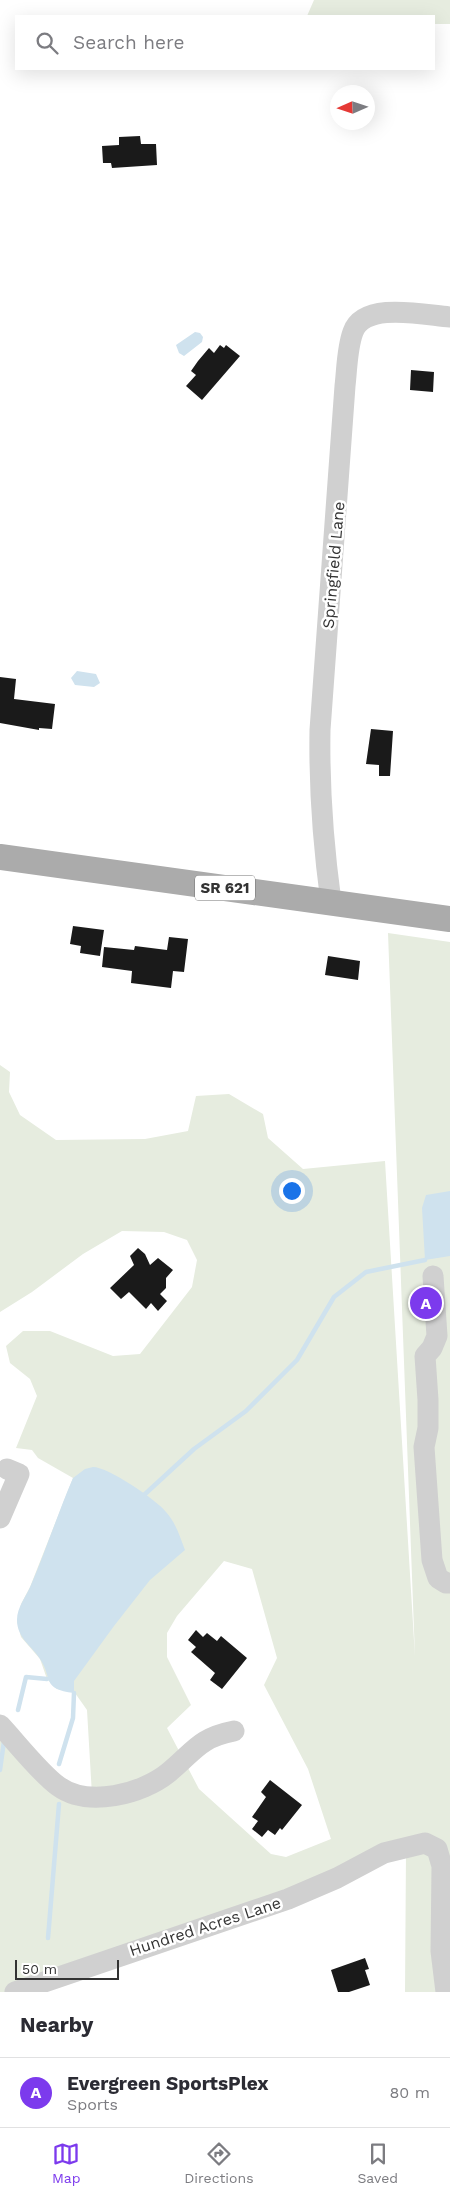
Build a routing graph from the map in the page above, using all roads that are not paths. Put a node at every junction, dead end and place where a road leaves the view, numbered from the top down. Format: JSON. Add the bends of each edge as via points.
{"nodes":[{"id":1,"x":450,"y":317,"type":"edge"},
{"id":2,"x":0,"y":857,"type":"edge"},
{"id":3,"x":331,"y":902,"type":"junction"},
{"id":4,"x":450,"y":919,"type":"edge"},
{"id":5,"x":433,"y":1276,"type":"dead end"},
{"id":6,"x":7,"y":1470,"type":"dead end"},
{"id":7,"x":0,"y":1518,"type":"edge"},
{"id":8,"x":450,"y":1582,"type":"edge"},
{"id":9,"x":0,"y":1725,"type":"edge"},
{"id":10,"x":234,"y":1731,"type":"dead end"},
{"id":11,"x":443,"y":1844,"type":"edge"},
{"id":12,"x":15,"y":1992,"type":"edge"},
{"id":13,"x":446,"y":1992,"type":"edge"}],
"edges":[{"from":1,"to":3,"type":"street","name":"Springfield Lane","via":[[375,313],[362,319],[353,331],[345,386],[320,739],[322,835]]},
{"from":2,"to":3,"type":"main road","number":"SR 621"},
{"from":3,"to":4,"type":"main road","number":"SR 621"},
{"from":5,"to":8,"type":"street","via":[[437,1336],[425,1356],[428,1428],[424,1447],[432,1560],[438,1578]]},
{"from":6,"to":7,"type":"street","via":[[19,1474]]},
{"from":9,"to":10,"type":"street","via":[[57,1786],[73,1794],[92,1796],[123,1795],[152,1785],[199,1743]]},
{"from":11,"to":12,"type":"street","name":"Hundred Acres Lane","via":[[425,1843],[384,1853],[288,1899]]},
{"from":11,"to":13,"type":"street","via":[[441,1951]]}]}
